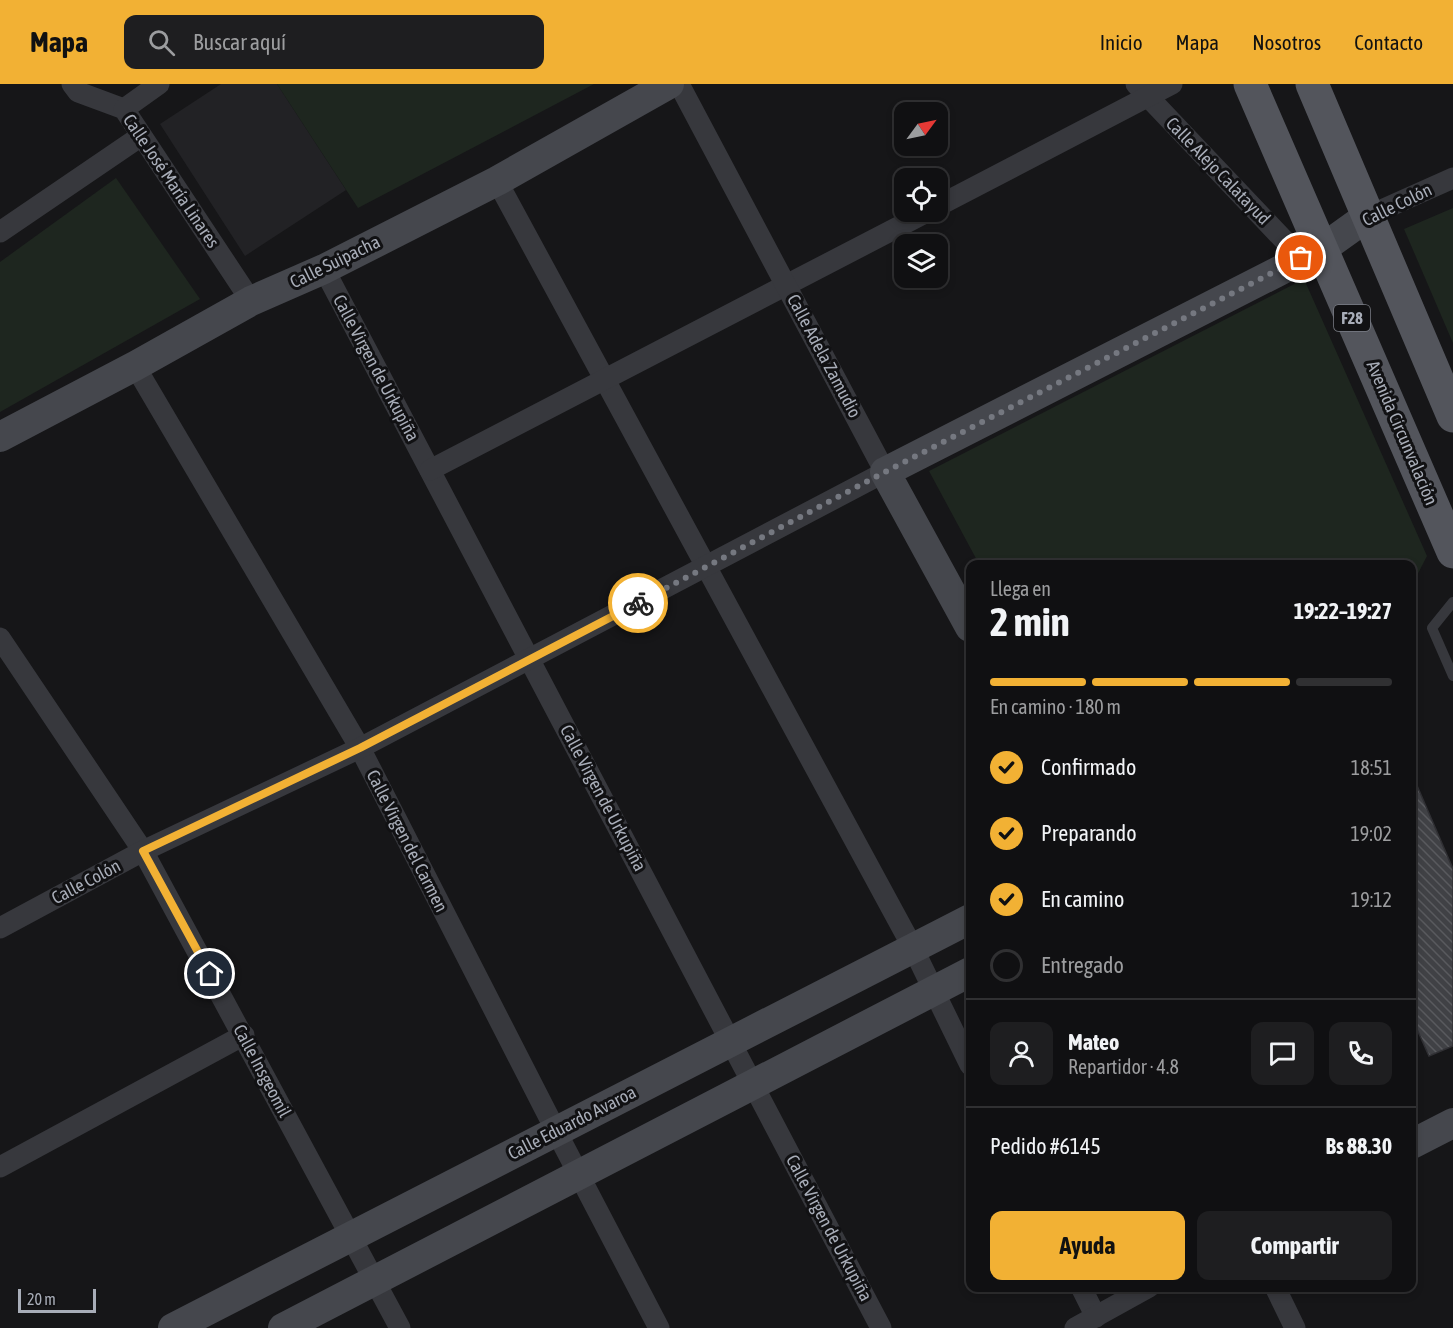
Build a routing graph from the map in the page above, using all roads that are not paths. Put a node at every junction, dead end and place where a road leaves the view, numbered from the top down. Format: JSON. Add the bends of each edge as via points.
{"nodes":[{"id":1,"x":72,"y":84,"type":"edge"},
{"id":2,"x":159,"y":84,"type":"edge"},
{"id":3,"x":669,"y":84,"type":"edge"},
{"id":4,"x":679,"y":84,"type":"edge"},
{"id":5,"x":1172,"y":84,"type":"edge"},
{"id":6,"x":1250,"y":84,"type":"edge"},
{"id":7,"x":1312,"y":84,"type":"edge"},
{"id":8,"x":1142,"y":90,"type":"edge"},
{"id":9,"x":124,"y":109,"type":"junction"},
{"id":10,"x":141,"y":135,"type":"junction"},
{"id":11,"x":1453,"y":178,"type":"edge"},
{"id":12,"x":497,"y":181,"type":"junction"},
{"id":13,"x":948,"y":200,"type":"edge"},
{"id":14,"x":1368,"y":216,"type":"junction"},
{"id":15,"x":908,"y":222,"type":"edge"},
{"id":16,"x":0,"y":232,"type":"edge"},
{"id":17,"x":1312,"y":254,"type":"junction"},
{"id":18,"x":324,"y":268,"type":"junction"},
{"id":19,"x":786,"y":285,"type":"junction"},
{"id":20,"x":251,"y":301,"type":"junction"},
{"id":21,"x":135,"y":366,"type":"junction"},
{"id":22,"x":604,"y":379,"type":"junction"},
{"id":23,"x":1453,"y":416,"type":"edge"},
{"id":24,"x":0,"y":437,"type":"edge"},
{"id":25,"x":430,"y":470,"type":"junction"},
{"id":26,"x":885,"y":472,"type":"junction"},
{"id":27,"x":1453,"y":552,"type":"edge"},
{"id":28,"x":706,"y":567,"type":"junction"},
{"id":29,"x":1453,"y":602,"type":"edge"},
{"id":30,"x":966,"y":620,"type":"edge"},
{"id":31,"x":3,"y":650,"type":"edge"},
{"id":32,"x":530,"y":659,"type":"junction"},
{"id":33,"x":1453,"y":676,"type":"edge"},
{"id":34,"x":360,"y":748,"type":"junction"},
{"id":35,"x":143,"y":851,"type":"junction"},
{"id":36,"x":966,"y":921,"type":"edge"},
{"id":37,"x":0,"y":928,"type":"edge"},
{"id":38,"x":913,"y":948,"type":"junction"},
{"id":39,"x":966,"y":974,"type":"edge"},
{"id":40,"x":934,"y":991,"type":"junction"},
{"id":41,"x":244,"y":1035,"type":"junction"},
{"id":42,"x":731,"y":1042,"type":"junction"},
{"id":43,"x":966,"y":1057,"type":"edge"},
{"id":44,"x":753,"y":1084,"type":"junction"},
{"id":45,"x":1453,"y":1123,"type":"edge"},
{"id":46,"x":556,"y":1131,"type":"junction"},
{"id":47,"x":1416,"y":1142,"type":"edge"},
{"id":48,"x":0,"y":1167,"type":"edge"},
{"id":49,"x":579,"y":1174,"type":"junction"},
{"id":50,"x":350,"y":1237,"type":"junction"},
{"id":51,"x":374,"y":1281,"type":"junction"},
{"id":52,"x":1084,"y":1292,"type":"edge"},
{"id":53,"x":1140,"y":1292,"type":"edge"},
{"id":54,"x":1277,"y":1292,"type":"edge"},
{"id":55,"x":1096,"y":1317,"type":"junction"},
{"id":56,"x":173,"y":1328,"type":"edge"},
{"id":57,"x":283,"y":1328,"type":"edge"},
{"id":58,"x":400,"y":1328,"type":"edge"},
{"id":59,"x":659,"y":1328,"type":"edge"},
{"id":60,"x":881,"y":1328,"type":"edge"},
{"id":61,"x":1076,"y":1328,"type":"edge"},
{"id":62,"x":1294,"y":1328,"type":"edge"}],
"edges":[{"from":1,"to":9,"type":"street","name":"Calle José María Linares","via":[[78,92]]},
{"from":2,"to":9,"type":"street"},
{"from":3,"to":12,"type":"main road","name":"Calle Suipacha"},
{"from":4,"to":19,"type":"street","name":"Calle Adela Zamudio"},
{"from":5,"to":8,"type":"street"},
{"from":6,"to":17,"type":"main road","name":"Avenida Circunvalación","number":"F28"},
{"from":7,"to":14,"type":"main road"},
{"from":8,"to":13,"type":"street"},
{"from":8,"to":17,"type":"street","name":"Calle Alejo Calatayud"},
{"from":9,"to":10,"type":"street","name":"Calle José María Linares"},
{"from":10,"to":16,"type":"street"},
{"from":10,"to":20,"type":"street","name":"Calle José María Linares"},
{"from":11,"to":14,"type":"street","name":"Calle Colón"},
{"from":12,"to":18,"type":"main road","name":"Calle Suipacha"},
{"from":12,"to":22,"type":"street"},
{"from":14,"to":17,"type":"main road","name":"Calle Colón"},
{"from":14,"to":23,"type":"main road"},
{"from":15,"to":19,"type":"street"},
{"from":17,"to":26,"type":"main road","name":"Calle Colón"},
{"from":17,"to":27,"type":"main road","name":"Avenida Circunvalación","number":"F28"},
{"from":18,"to":20,"type":"main road","name":"Calle Suipacha"},
{"from":18,"to":25,"type":"street","name":"Calle Virgen de Urkupiña"},
{"from":19,"to":22,"type":"street"},
{"from":19,"to":26,"type":"street","name":"Calle Adela Zamudio"},
{"from":20,"to":21,"type":"main road","name":"Calle Suipacha"},
{"from":21,"to":24,"type":"main road","name":"Calle Suipacha"},
{"from":21,"to":34,"type":"street","name":"Calle Virgen del Carmen"},
{"from":22,"to":25,"type":"street"},
{"from":22,"to":28,"type":"street"},
{"from":25,"to":32,"type":"street","name":"Calle Virgen de Urkupiña"},
{"from":26,"to":28,"type":"street","name":"Calle Colón"},
{"from":26,"to":30,"type":"main road","name":"Calle Adela Zamudio"},
{"from":28,"to":32,"type":"street","name":"Calle Colón"},
{"from":28,"to":38,"type":"street"},
{"from":29,"to":33,"type":"lane","via":[[1432,628]]},
{"from":31,"to":35,"type":"street","name":"Calle Insgeomil"},
{"from":32,"to":34,"type":"street","name":"Calle Colón"},
{"from":32,"to":42,"type":"street","name":"Calle Virgen de Urkupiña"},
{"from":34,"to":35,"type":"street","name":"Calle Colón"},
{"from":34,"to":46,"type":"street","name":"Calle Virgen del Carmen"},
{"from":35,"to":37,"type":"street","name":"Calle Colón"},
{"from":35,"to":41,"type":"street","name":"Calle Insgeomil"},
{"from":36,"to":38,"type":"main road","name":"Calle Eduardo Avaroa"},
{"from":38,"to":40,"type":"street"},
{"from":38,"to":42,"type":"main road","name":"Calle Eduardo Avaroa"},
{"from":39,"to":40,"type":"main road"},
{"from":40,"to":43,"type":"street"},
{"from":40,"to":44,"type":"main road"},
{"from":41,"to":48,"type":"street"},
{"from":41,"to":50,"type":"street","name":"Calle Insgeomil"},
{"from":42,"to":44,"type":"street","name":"Calle Virgen de Urkupiña"},
{"from":42,"to":46,"type":"main road","name":"Calle Eduardo Avaroa"},
{"from":44,"to":49,"type":"main road"},
{"from":44,"to":60,"type":"street","name":"Calle Virgen de Urkupiña"},
{"from":45,"to":47,"type":"main road"},
{"from":46,"to":49,"type":"street","name":"Calle Virgen del Carmen"},
{"from":46,"to":50,"type":"main road","name":"Calle Eduardo Avaroa"},
{"from":49,"to":51,"type":"main road"},
{"from":49,"to":59,"type":"street","name":"Calle Virgen del Carmen"},
{"from":50,"to":51,"type":"street","name":"Calle Insgeomil"},
{"from":50,"to":56,"type":"main road","name":"Calle Eduardo Avaroa"},
{"from":51,"to":57,"type":"main road"},
{"from":51,"to":58,"type":"street","name":"Calle Insgeomil"},
{"from":52,"to":55,"type":"street"},
{"from":53,"to":55,"type":"street"},
{"from":54,"to":62,"type":"street"},
{"from":55,"to":61,"type":"street"}]}
